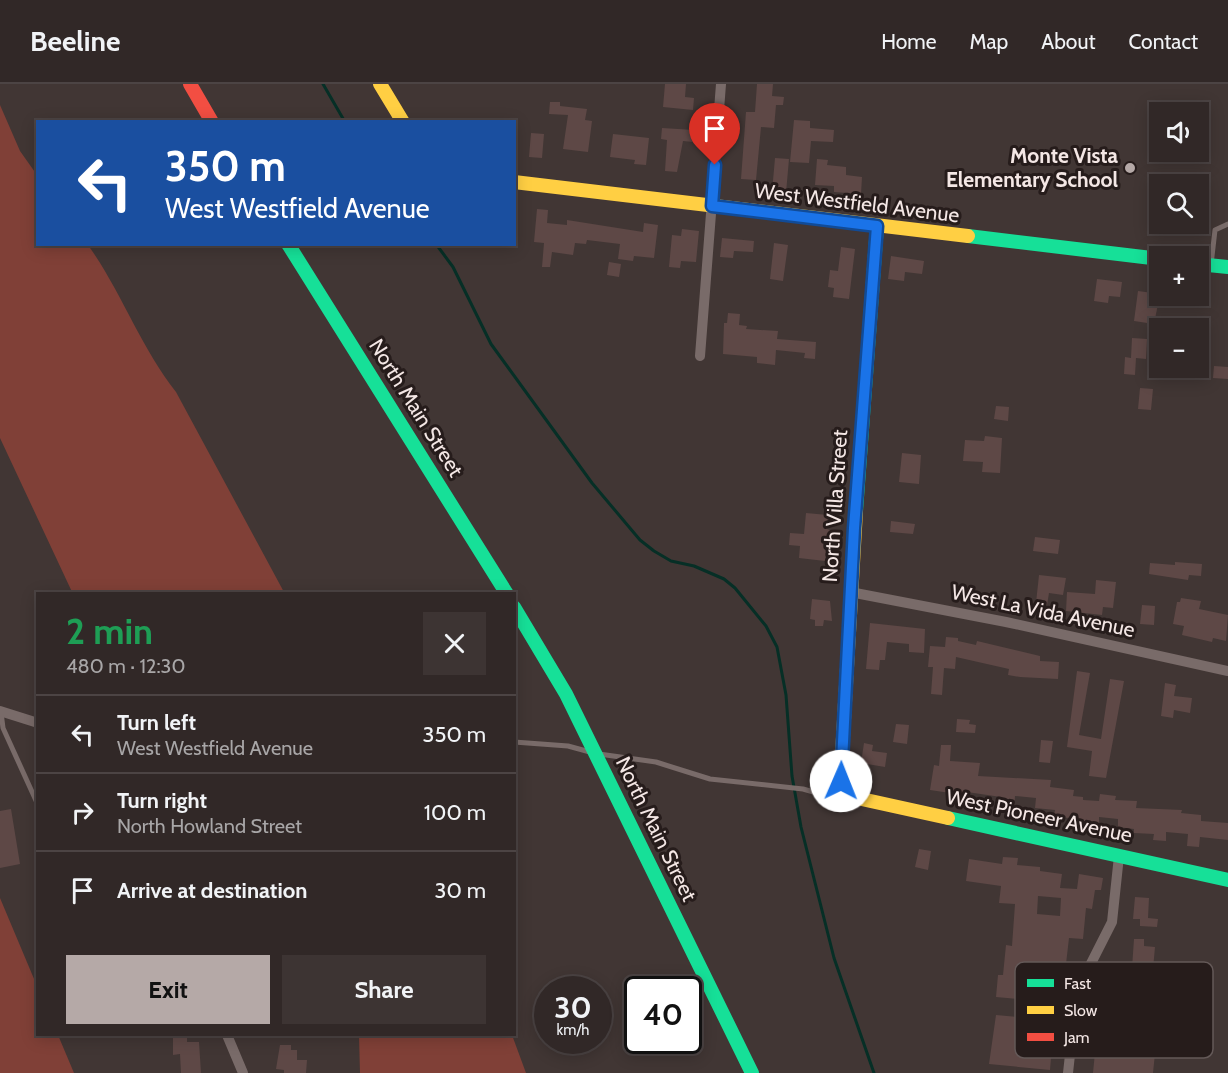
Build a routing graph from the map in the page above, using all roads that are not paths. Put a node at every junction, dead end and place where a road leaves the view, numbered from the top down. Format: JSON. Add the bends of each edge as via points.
{"nodes":[{"id":1,"x":190,"y":84,"type":"edge"},
{"id":2,"x":380,"y":84,"type":"edge"},
{"id":3,"x":721,"y":84,"type":"edge"},
{"id":4,"x":211,"y":120,"type":"edge"},
{"id":5,"x":402,"y":120,"type":"edge"},
{"id":6,"x":516,"y":182,"type":"edge"},
{"id":7,"x":712,"y":206,"type":"junction"},
{"id":8,"x":1228,"y":224,"type":"edge"},
{"id":9,"x":877,"y":226,"type":"junction"},
{"id":10,"x":289,"y":246,"type":"edge"},
{"id":11,"x":1209,"y":251,"type":"edge"},
{"id":12,"x":1149,"y":259,"type":"edge"},
{"id":13,"x":1209,"y":265,"type":"edge"},
{"id":14,"x":1228,"y":267,"type":"edge"},
{"id":15,"x":700,"y":356,"type":"dead end"},
{"id":16,"x":506,"y":592,"type":"edge"},
{"id":17,"x":850,"y":592,"type":"junction"},
{"id":18,"x":516,"y":610,"type":"edge"},
{"id":19,"x":1228,"y":671,"type":"edge"},
{"id":20,"x":0,"y":712,"type":"edge"},
{"id":21,"x":36,"y":722,"type":"edge"},
{"id":22,"x":516,"y":742,"type":"edge"},
{"id":23,"x":596,"y":754,"type":"junction"},
{"id":24,"x":845,"y":789,"type":"junction"},
{"id":25,"x":36,"y":801,"type":"edge"},
{"id":26,"x":1119,"y":856,"type":"junction"},
{"id":27,"x":1228,"y":880,"type":"edge"},
{"id":28,"x":1092,"y":962,"type":"edge"},
{"id":29,"x":227,"y":1036,"type":"edge"},
{"id":30,"x":1070,"y":1058,"type":"edge"},
{"id":31,"x":243,"y":1073,"type":"edge"},
{"id":32,"x":753,"y":1073,"type":"edge"},
{"id":33,"x":1068,"y":1073,"type":"edge"}],
"edges":[{"from":1,"to":4,"type":"street"},
{"from":2,"to":5,"type":"street"},
{"from":3,"to":7,"type":"street"},
{"from":6,"to":7,"type":"street","name":"West Westfield Avenue"},
{"from":7,"to":9,"type":"street","name":"West Westfield Avenue"},
{"from":7,"to":15,"type":"street"},
{"from":8,"to":11,"type":"lane","via":[[1215,230]]},
{"from":9,"to":12,"type":"street","name":"West Westfield Avenue"},
{"from":9,"to":17,"type":"street","name":"North Villa Street"},
{"from":10,"to":16,"type":"street","name":"North Main Street"},
{"from":13,"to":14,"type":"street"},
{"from":17,"to":19,"type":"street","name":"West La Vida Avenue"},
{"from":17,"to":24,"type":"street","name":"North Villa Street","via":[[841,772]]},
{"from":18,"to":23,"type":"street","name":"North Main Street"},
{"from":20,"to":21,"type":"street"},
{"from":20,"to":25,"type":"lane","via":[[3,728]]},
{"from":22,"to":23,"type":"lane","via":[[568,746]]},
{"from":23,"to":24,"type":"lane","via":[[656,762],[710,779],[803,789],[831,797]]},
{"from":23,"to":32,"type":"street","name":"North Main Street"},
{"from":24,"to":26,"type":"street","name":"West Pioneer Avenue","via":[[857,798]]},
{"from":26,"to":27,"type":"street","name":"West Pioneer Avenue"},
{"from":26,"to":28,"type":"street","via":[[1112,922]]},
{"from":29,"to":31,"type":"street"},
{"from":30,"to":33,"type":"street"}]}
